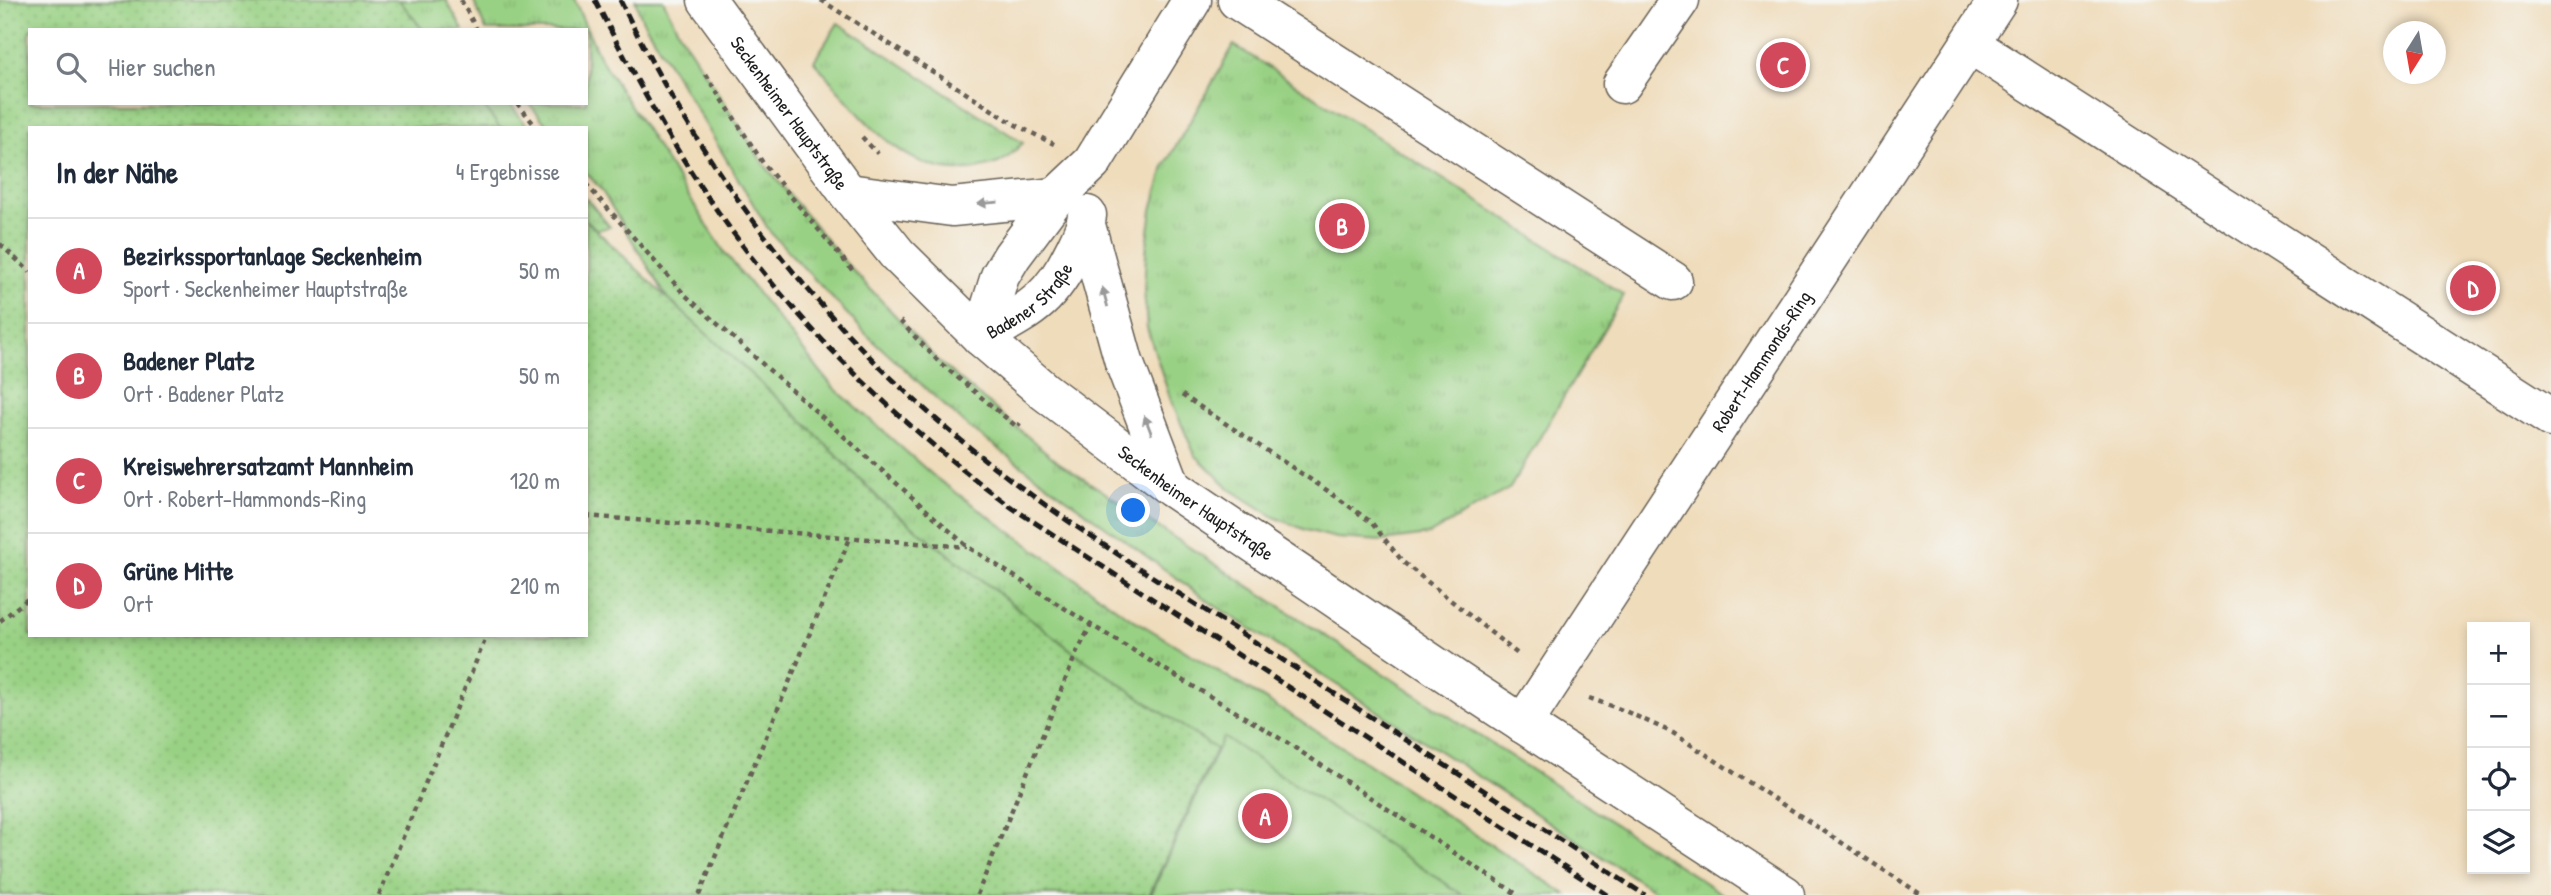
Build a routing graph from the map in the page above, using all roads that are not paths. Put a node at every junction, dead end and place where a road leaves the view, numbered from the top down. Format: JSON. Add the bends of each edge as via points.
{"nodes":[{"id":1,"x":707,"y":0,"type":"edge"},
{"id":2,"x":1192,"y":0,"type":"edge"},
{"id":3,"x":1237,"y":0,"type":"edge"},
{"id":4,"x":1680,"y":0,"type":"edge"},
{"id":5,"x":1998,"y":0,"type":"edge"},
{"id":6,"x":1970,"y":44,"type":"junction"},
{"id":7,"x":1622,"y":84,"type":"dead end"},
{"id":8,"x":1092,"y":163,"type":"junction"},
{"id":9,"x":848,"y":193,"type":"junction"},
{"id":10,"x":1055,"y":197,"type":"junction"},
{"id":11,"x":1086,"y":225,"type":"junction"},
{"id":12,"x":1673,"y":281,"type":"dead end"},
{"id":13,"x":981,"y":337,"type":"junction"},
{"id":14,"x":2551,"y":418,"type":"edge"},
{"id":15,"x":1172,"y":488,"type":"junction"},
{"id":16,"x":1523,"y":724,"type":"junction"},
{"id":17,"x":1785,"y":895,"type":"edge"}],
"edges":[{"from":1,"to":9,"type":"street","name":"Seckenheimer Hauptstraße"},
{"from":2,"to":8,"type":"street","name":"Badener Straße"},
{"from":3,"to":12,"type":"street"},
{"from":4,"to":7,"type":"street"},
{"from":5,"to":6,"type":"street","name":"Robert-Hammonds-Ring"},
{"from":6,"to":14,"type":"street"},
{"from":6,"to":16,"type":"street","name":"Robert-Hammonds-Ring"},
{"from":8,"to":10,"type":"street","name":"Badener Straße"},
{"from":8,"to":11,"type":"street","name":"Badener Straße"},
{"from":10,"to":9,"type":"street","one_way":true,"via":[[952,206]]},
{"from":9,"to":13,"type":"street","name":"Seckenheimer Hauptstraße","via":[[897,254]]},
{"from":10,"to":13,"type":"street","name":"Badener Straße","via":[[1000,276]]},
{"from":11,"to":13,"type":"street","name":"Badener Straße","via":[[1061,278],[1037,305]]},
{"from":15,"to":11,"type":"street","name":"Badener Straße","one_way":true,"via":[[1125,362]]},
{"from":13,"to":15,"type":"street","name":"Seckenheimer Hauptstraße"},
{"from":15,"to":16,"type":"street","name":"Seckenheimer Hauptstraße"},
{"from":16,"to":17,"type":"street","name":"Seckenheimer Hauptstraße"}]}
